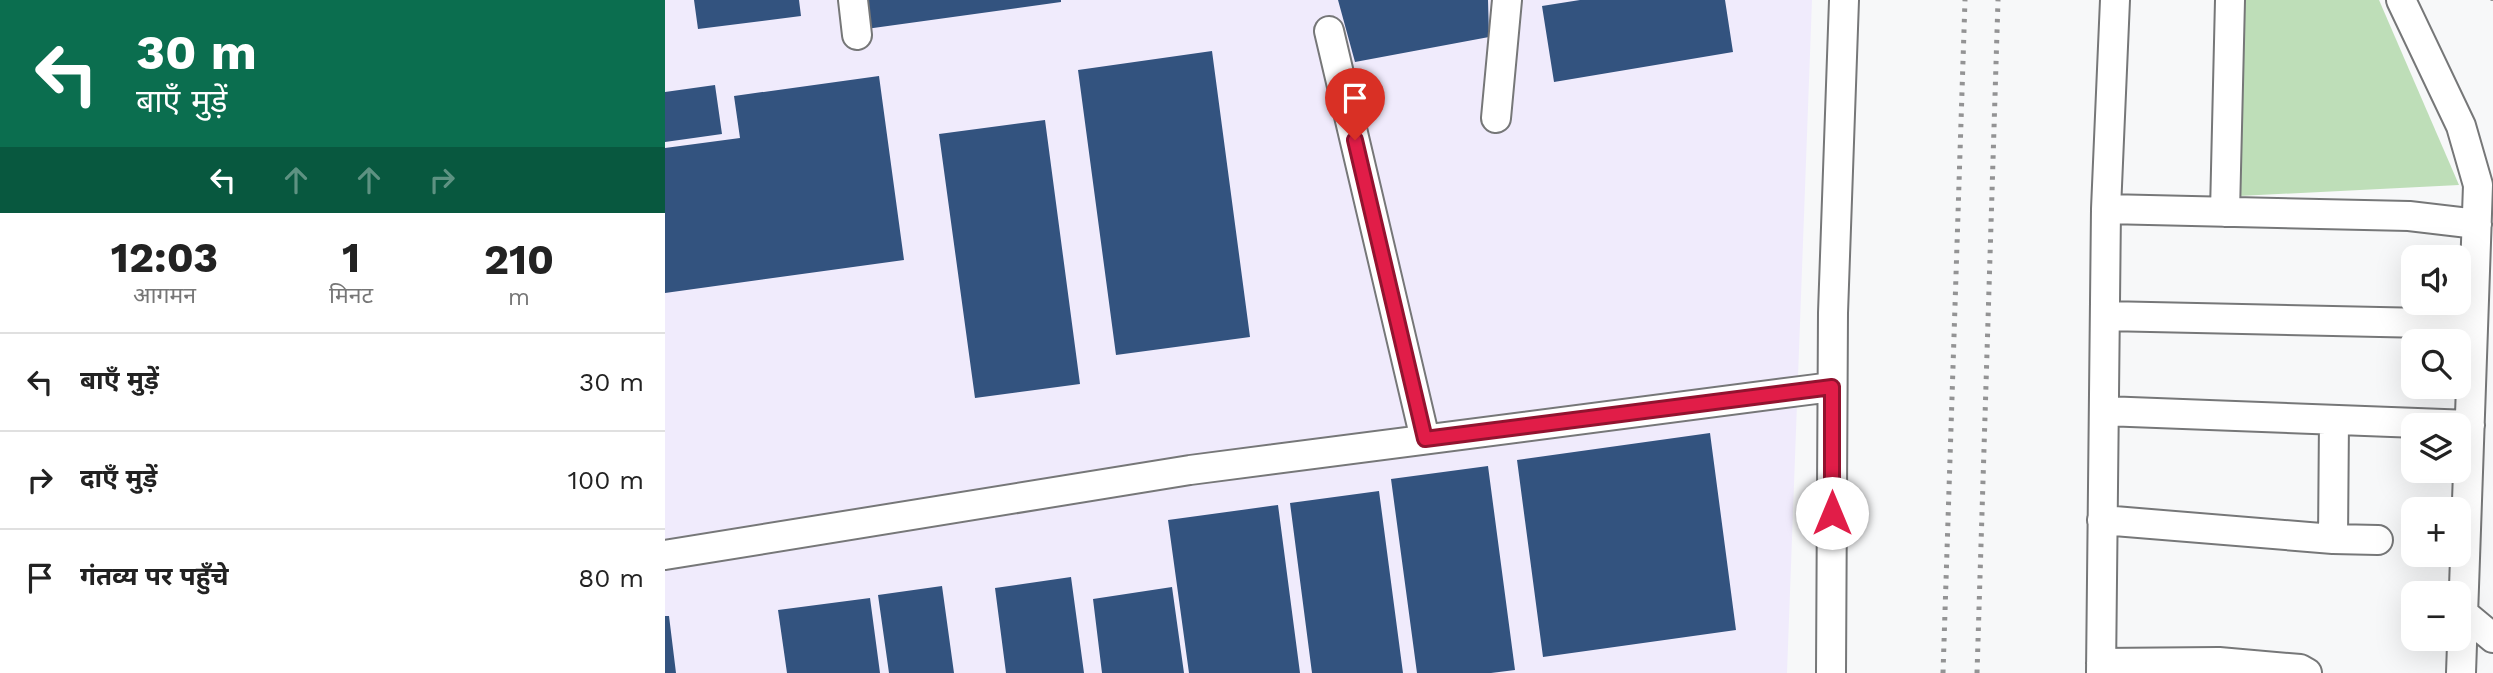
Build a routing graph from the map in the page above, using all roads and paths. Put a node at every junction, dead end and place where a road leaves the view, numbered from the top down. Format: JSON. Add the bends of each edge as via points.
{"nodes":[{"id":1,"x":853,"y":0,"type":"edge"},
{"id":2,"x":1507,"y":0,"type":"edge"},
{"id":3,"x":1844,"y":0,"type":"edge"},
{"id":4,"x":2115,"y":0,"type":"edge"},
{"id":5,"x":2230,"y":0,"type":"edge"},
{"id":6,"x":2401,"y":0,"type":"edge"},
{"id":7,"x":1329,"y":31,"type":"dead end"},
{"id":8,"x":857,"y":35,"type":"dead end"},
{"id":9,"x":1496,"y":118,"type":"dead end"},
{"id":10,"x":2483,"y":205,"type":"edge"},
{"id":11,"x":2106,"y":209,"type":"junction"},
{"id":12,"x":2225,"y":212,"type":"junction"},
{"id":13,"x":2105,"y":317,"type":"junction"},
{"id":14,"x":2473,"y":324,"type":"junction"},
{"id":15,"x":1832,"y":387,"type":"junction"},
{"id":16,"x":2104,"y":411,"type":"junction"},
{"id":17,"x":2470,"y":413,"type":"edge"},
{"id":18,"x":2334,"y":420,"type":"junction"},
{"id":19,"x":2401,"y":422,"type":"edge"},
{"id":20,"x":1425,"y":439,"type":"junction"},
{"id":21,"x":2468,"y":483,"type":"edge"},
{"id":22,"x":2102,"y":520,"type":"junction"},
{"id":23,"x":2333,"y":539,"type":"junction"},
{"id":24,"x":2378,"y":540,"type":"dead end"},
{"id":25,"x":665,"y":555,"type":"edge"},
{"id":26,"x":2464,"y":581,"type":"edge"},
{"id":27,"x":2471,"y":620,"type":"edge"},
{"id":28,"x":2493,"y":638,"type":"edge"},
{"id":29,"x":2462,"y":651,"type":"edge"},
{"id":30,"x":2101,"y":668,"type":"edge"},
{"id":31,"x":1831,"y":673,"type":"edge"},
{"id":32,"x":2307,"y":673,"type":"edge"},
{"id":33,"x":2461,"y":673,"type":"edge"}],
"edges":[{"from":1,"to":8,"type":"street"},
{"from":2,"to":9,"type":"street"},
{"from":3,"to":15,"type":"street"},
{"from":4,"to":11,"type":"street"},
{"from":5,"to":12,"type":"street"},
{"from":6,"to":10,"type":"street","via":[[2461,127]]},
{"from":7,"to":20,"type":"street"},
{"from":10,"to":12,"type":"street","via":[[2409,216]]},
{"from":10,"to":14,"type":"street"},
{"from":11,"to":12,"type":"street"},
{"from":11,"to":13,"type":"street"},
{"from":13,"to":14,"type":"street"},
{"from":13,"to":16,"type":"street"},
{"from":14,"to":17,"type":"street"},
{"from":15,"to":20,"type":"street"},
{"from":15,"to":31,"type":"street"},
{"from":16,"to":18,"type":"street"},
{"from":16,"to":22,"type":"street"},
{"from":18,"to":19,"type":"street"},
{"from":18,"to":23,"type":"street"},
{"from":20,"to":25,"type":"street","via":[[1191,470]]},
{"from":21,"to":26,"type":"street"},
{"from":22,"to":23,"type":"street"},
{"from":22,"to":30,"type":"street"},
{"from":23,"to":24,"type":"street"},
{"from":27,"to":28,"type":"street"},
{"from":29,"to":33,"type":"street"},
{"from":30,"to":32,"type":"street","via":[[2231,662]]}]}
